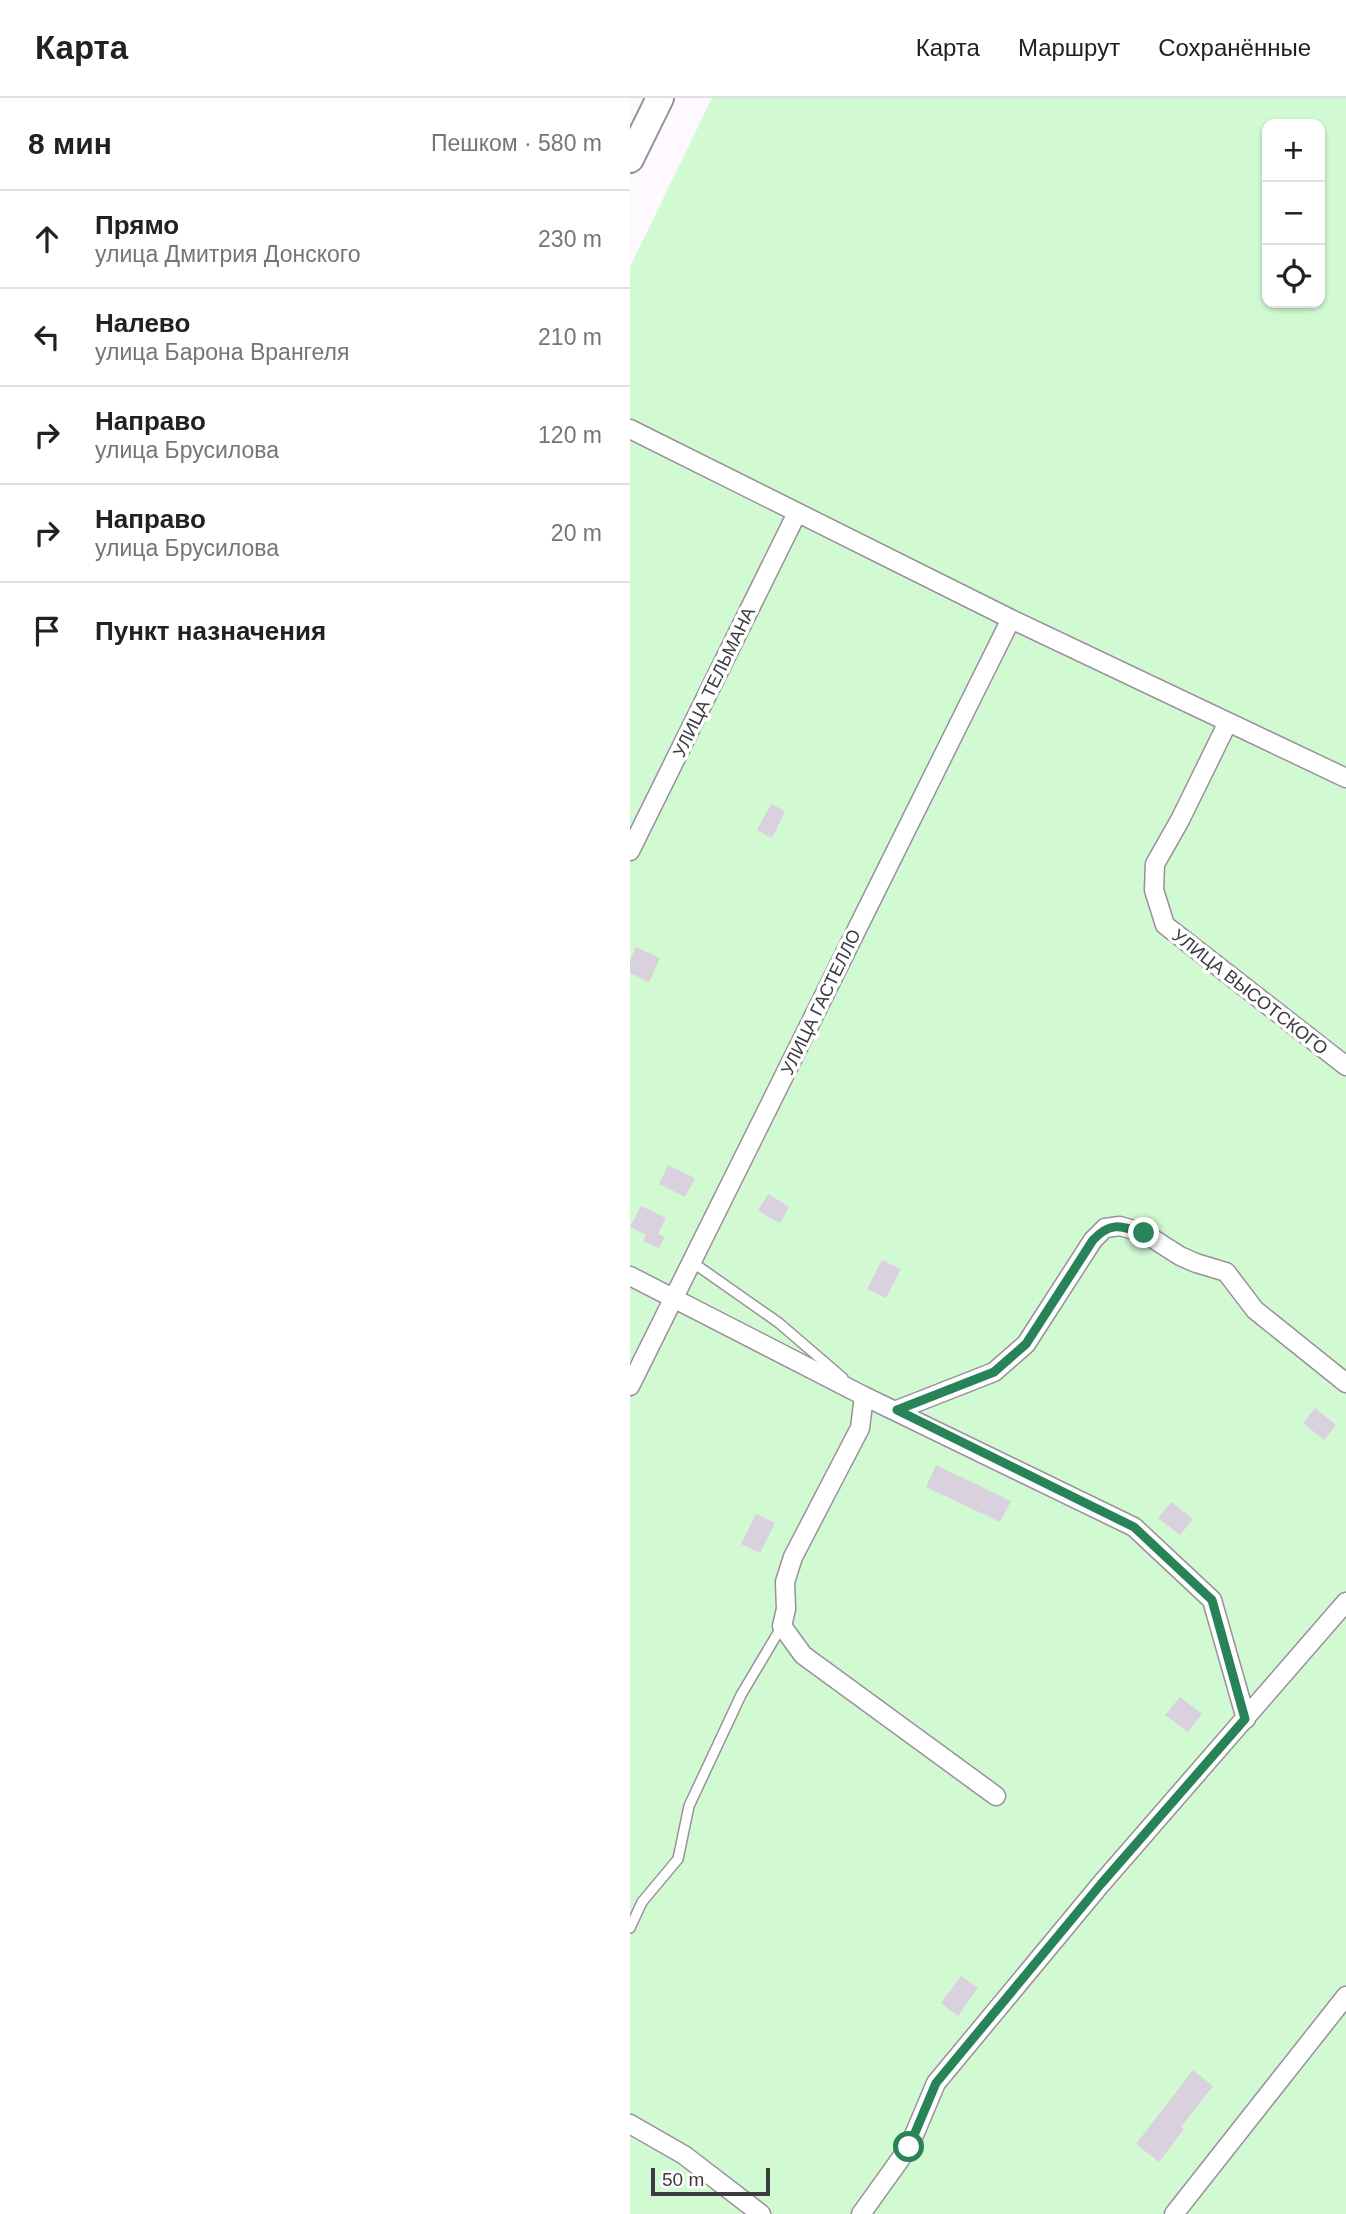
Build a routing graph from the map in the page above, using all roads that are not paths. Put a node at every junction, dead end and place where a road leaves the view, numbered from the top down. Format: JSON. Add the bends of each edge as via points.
{"nodes":[{"id":1,"x":660,"y":98,"type":"edge"},
{"id":2,"x":630,"y":159,"type":"edge"},
{"id":3,"x":630,"y":429,"type":"edge"},
{"id":4,"x":797,"y":513,"type":"junction"},
{"id":5,"x":1011,"y":619,"type":"junction"},
{"id":6,"x":1228,"y":722,"type":"junction"},
{"id":7,"x":1346,"y":778,"type":"edge"},
{"id":8,"x":630,"y":851,"type":"edge"},
{"id":9,"x":1346,"y":1066,"type":"edge"},
{"id":10,"x":692,"y":1262,"type":"junction"},
{"id":11,"x":630,"y":1276,"type":"edge"},
{"id":12,"x":674,"y":1297,"type":"junction"},
{"id":13,"x":1346,"y":1382,"type":"edge"},
{"id":14,"x":630,"y":1386,"type":"edge"},
{"id":15,"x":864,"y":1396,"type":"junction"},
{"id":16,"x":897,"y":1410,"type":"junction"},
{"id":17,"x":1346,"y":1602,"type":"edge"},
{"id":18,"x":782,"y":1626,"type":"junction"},
{"id":19,"x":1245,"y":1719,"type":"junction"},
{"id":20,"x":996,"y":1796,"type":"dead end"},
{"id":21,"x":630,"y":1928,"type":"edge"},
{"id":22,"x":1346,"y":1997,"type":"edge"},
{"id":23,"x":630,"y":2124,"type":"edge"},
{"id":24,"x":761,"y":2214,"type":"edge"},
{"id":25,"x":861,"y":2214,"type":"edge"},
{"id":26,"x":1174,"y":2214,"type":"edge"}],
"edges":[{"from":1,"to":2,"type":"main road"},
{"from":3,"to":4,"type":"street"},
{"from":4,"to":5,"type":"street"},
{"from":4,"to":8,"type":"street","name":"УЛИЦА ТЕЛЬМАНА"},
{"from":5,"to":6,"type":"street"},
{"from":5,"to":10,"type":"street","name":"УЛИЦА ГАСТЕЛЛО"},
{"from":6,"to":7,"type":"street"},
{"from":6,"to":9,"type":"street","name":"УЛИЦА ВЫСОТСКОГО","via":[[1156,864],[1154,890],[1165,925]]},
{"from":10,"to":12,"type":"street","name":"УЛИЦА ГАСТЕЛЛО"},
{"from":10,"to":15,"type":"lane","via":[[779,1323]]},
{"from":11,"to":12,"type":"street"},
{"from":12,"to":14,"type":"street","name":"УЛИЦА ГАСТЕЛЛО"},
{"from":12,"to":15,"type":"street"},
{"from":13,"to":16,"type":"street","via":[[1255,1310],[1226,1272],[1120,1226],[1105,1228],[1093,1240],[1026,1344],[994,1372]]},
{"from":15,"to":16,"type":"street"},
{"from":15,"to":18,"type":"street","via":[[860,1428],[793,1557],[785,1582]]},
{"from":16,"to":19,"type":"street","via":[[1134,1527],[1212,1600]]},
{"from":17,"to":19,"type":"street"},
{"from":18,"to":20,"type":"street","via":[[803,1655]]},
{"from":18,"to":21,"type":"lane","via":[[741,1695],[689,1806],[678,1859],[642,1902]]},
{"from":19,"to":25,"type":"street","via":[[936,2083],[909,2147]]},
{"from":22,"to":26,"type":"street"},
{"from":23,"to":24,"type":"street","via":[[684,2155]]}]}
